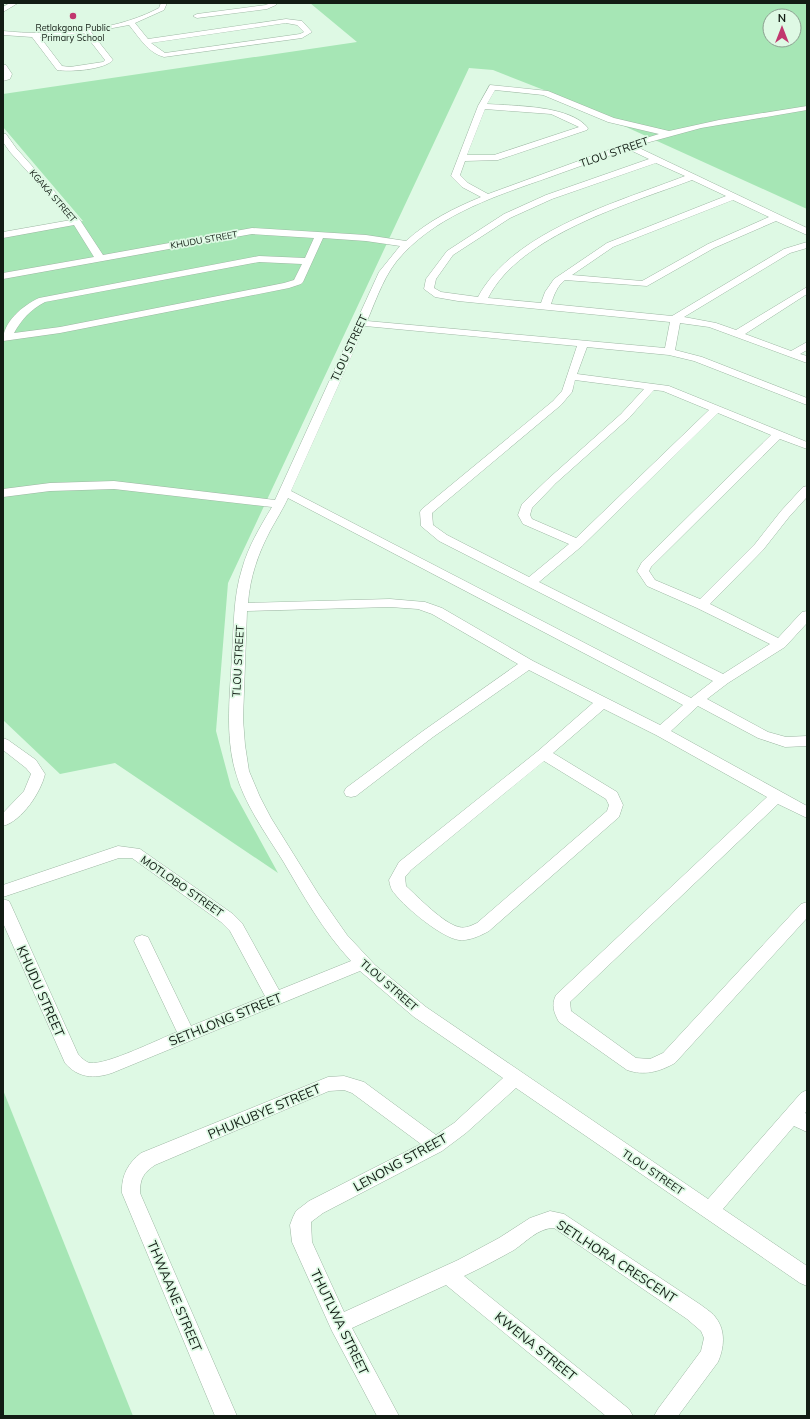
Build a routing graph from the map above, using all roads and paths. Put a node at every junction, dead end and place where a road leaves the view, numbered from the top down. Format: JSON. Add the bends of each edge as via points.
{"nodes":[{"id":1,"x":15,"y":3,"type":"edge"},
{"id":2,"x":164,"y":3,"type":"edge"},
{"id":3,"x":221,"y":3,"type":"edge"},
{"id":4,"x":273,"y":3,"type":"edge"},
{"id":5,"x":3,"y":10,"type":"edge"},
{"id":6,"x":231,"y":11,"type":"junction"},
{"id":7,"x":197,"y":16,"type":"dead end"},
{"id":8,"x":131,"y":23,"type":"junction"},
{"id":9,"x":86,"y":31,"type":"junction"},
{"id":10,"x":3,"y":33,"type":"edge"},
{"id":11,"x":35,"y":36,"type":"junction"},
{"id":12,"x":147,"y":41,"type":"junction"},
{"id":13,"x":3,"y":67,"type":"edge"},
{"id":14,"x":3,"y":79,"type":"edge"},
{"id":15,"x":482,"y":106,"type":"junction"},
{"id":16,"x":807,"y":108,"type":"edge"},
{"id":17,"x":669,"y":134,"type":"junction"},
{"id":18,"x":3,"y":136,"type":"edge"},
{"id":19,"x":628,"y":146,"type":"junction"},
{"id":20,"x":462,"y":158,"type":"junction"},
{"id":21,"x":655,"y":160,"type":"junction"},
{"id":22,"x":691,"y":177,"type":"junction"},
{"id":23,"x":488,"y":197,"type":"junction"},
{"id":24,"x":732,"y":197,"type":"junction"},
{"id":25,"x":777,"y":217,"type":"junction"},
{"id":26,"x":77,"y":222,"type":"junction"},
{"id":27,"x":807,"y":232,"type":"edge"},
{"id":28,"x":3,"y":235,"type":"edge"},
{"id":29,"x":320,"y":235,"type":"junction"},
{"id":30,"x":407,"y":244,"type":"junction"},
{"id":31,"x":807,"y":245,"type":"edge"},
{"id":32,"x":100,"y":258,"type":"junction"},
{"id":33,"x":309,"y":261,"type":"junction"},
{"id":34,"x":3,"y":276,"type":"edge"},
{"id":35,"x":563,"y":277,"type":"junction"},
{"id":36,"x":807,"y":290,"type":"edge"},
{"id":37,"x":481,"y":301,"type":"junction"},
{"id":38,"x":545,"y":306,"type":"junction"},
{"id":39,"x":676,"y":318,"type":"junction"},
{"id":40,"x":361,"y":323,"type":"junction"},
{"id":41,"x":737,"y":334,"type":"junction"},
{"id":42,"x":5,"y":338,"type":"edge"},
{"id":43,"x":583,"y":343,"type":"junction"},
{"id":44,"x":807,"y":345,"type":"edge"},
{"id":45,"x":669,"y":352,"type":"junction"},
{"id":46,"x":793,"y":354,"type":"junction"},
{"id":47,"x":807,"y":360,"type":"edge"},
{"id":48,"x":571,"y":376,"type":"junction"},
{"id":49,"x":652,"y":386,"type":"junction"},
{"id":50,"x":807,"y":402,"type":"edge"},
{"id":51,"x":716,"y":409,"type":"junction"},
{"id":52,"x":778,"y":434,"type":"junction"},
{"id":53,"x":807,"y":446,"type":"edge"},
{"id":54,"x":807,"y":490,"type":"edge"},
{"id":55,"x":3,"y":493,"type":"edge"},
{"id":56,"x":283,"y":498,"type":"junction"},
{"id":57,"x":578,"y":543,"type":"junction"},
{"id":58,"x":532,"y":582,"type":"junction"},
{"id":59,"x":702,"y":605,"type":"junction"},
{"id":60,"x":241,"y":606,"type":"junction"},
{"id":61,"x":807,"y":615,"type":"edge"},
{"id":62,"x":780,"y":644,"type":"junction"},
{"id":63,"x":528,"y":664,"type":"junction"},
{"id":64,"x":723,"y":680,"type":"junction"},
{"id":65,"x":603,"y":702,"type":"junction"},
{"id":66,"x":695,"y":702,"type":"junction"},
{"id":67,"x":662,"y":732,"type":"junction"},
{"id":68,"x":807,"y":742,"type":"edge"},
{"id":69,"x":3,"y":743,"type":"edge"},
{"id":70,"x":543,"y":754,"type":"junction"},
{"id":71,"x":351,"y":792,"type":"dead end"},
{"id":72,"x":776,"y":797,"type":"junction"},
{"id":73,"x":807,"y":813,"type":"edge"},
{"id":74,"x":3,"y":821,"type":"edge"},
{"id":75,"x":3,"y":891,"type":"edge"},
{"id":76,"x":3,"y":905,"type":"edge"},
{"id":77,"x":807,"y":908,"type":"edge"},
{"id":78,"x":142,"y":942,"type":"dead end"},
{"id":79,"x":362,"y":963,"type":"junction"},
{"id":80,"x":275,"y":998,"type":"junction"},
{"id":81,"x":187,"y":1035,"type":"junction"},
{"id":82,"x":87,"y":1069,"type":"joint"},
{"id":83,"x":515,"y":1078,"type":"junction"},
{"id":84,"x":807,"y":1098,"type":"edge"},
{"id":85,"x":800,"y":1120,"type":"edge"},
{"id":86,"x":436,"y":1145,"type":"junction"},
{"id":87,"x":132,"y":1175,"type":"joint"},
{"id":88,"x":710,"y":1212,"type":"junction"},
{"id":89,"x":300,"y":1225,"type":"joint"},
{"id":90,"x":449,"y":1276,"type":"junction"},
{"id":91,"x":807,"y":1277,"type":"edge"},
{"id":92,"x":339,"y":1324,"type":"junction"},
{"id":93,"x":226,"y":1416,"type":"edge"},
{"id":94,"x":388,"y":1416,"type":"edge"},
{"id":95,"x":622,"y":1416,"type":"edge"},
{"id":96,"x":665,"y":1416,"type":"edge"}],
"edges":[{"from":1,"to":5,"type":"street"},
{"from":2,"to":8,"type":"street","via":[[162,9]]},
{"from":3,"to":6,"type":"street"},
{"from":4,"to":6,"type":"street","via":[[268,7]]},
{"from":6,"to":7,"type":"street"},
{"from":8,"to":9,"type":"street"},
{"from":8,"to":12,"type":"street"},
{"from":9,"to":11,"type":"street"},
{"from":9,"to":11,"type":"street","via":[[108,60],[105,64],[60,68]]},
{"from":10,"to":11,"type":"street"},
{"from":12,"to":12,"type":"street","via":[[159,54],[167,55],[302,36],[308,32],[299,23],[283,22]]},
{"from":13,"to":14,"type":"street","via":[[8,74]]},
{"from":15,"to":17,"type":"street","via":[[493,87],[539,92],[551,94],[611,120]]},
{"from":15,"to":20,"type":"street"},
{"from":15,"to":20,"type":"street","via":[[553,112],[584,128],[495,158]]},
{"from":16,"to":17,"type":"street","name":"TLOU STREET"},
{"from":17,"to":19,"type":"street","name":"TLOU STREET"},
{"from":18,"to":26,"type":"street","name":"KGAKA STREET"},
{"from":19,"to":21,"type":"street"},
{"from":19,"to":23,"type":"street","name":"TLOU STREET"},
{"from":20,"to":23,"type":"street","via":[[455,176]]},
{"from":21,"to":22,"type":"street"},
{"from":21,"to":37,"type":"street","via":[[549,197],[496,222],[453,250],[431,279],[429,289],[434,294],[446,297]]},
{"from":22,"to":24,"type":"street"},
{"from":22,"to":37,"type":"street","via":[[597,213],[545,238],[504,268],[490,284]]},
{"from":23,"to":30,"type":"street","name":"TLOU STREET","via":[[450,215]]},
{"from":24,"to":25,"type":"street"},
{"from":24,"to":35,"type":"street","via":[[619,241]]},
{"from":25,"to":27,"type":"street"},
{"from":25,"to":35,"type":"street","via":[[712,246],[645,284]]},
{"from":26,"to":28,"type":"street"},
{"from":26,"to":32,"type":"street","name":"KGAKA STREET"},
{"from":29,"to":30,"type":"street","name":"KHUDU STREET"},
{"from":29,"to":32,"type":"street","name":"KHUDU STREET","via":[[252,231]]},
{"from":29,"to":33,"type":"street"},
{"from":30,"to":40,"type":"street","name":"TLOU STREET","via":[[384,272]]},
{"from":31,"to":39,"type":"street","via":[[787,250]]},
{"from":32,"to":34,"type":"street","name":"KHUDU STREET"},
{"from":33,"to":42,"type":"street","via":[[298,282],[286,286],[60,330]]},
{"from":33,"to":42,"type":"street","via":[[260,260],[42,300],[16,318]]},
{"from":35,"to":38,"type":"street","via":[[553,287]]},
{"from":36,"to":41,"type":"street"},
{"from":37,"to":38,"type":"street"},
{"from":38,"to":39,"type":"street"},
{"from":39,"to":41,"type":"street","via":[[712,325]]},
{"from":39,"to":45,"type":"street"},
{"from":40,"to":43,"type":"street"},
{"from":40,"to":56,"type":"street","name":"TLOU STREET"},
{"from":41,"to":46,"type":"street"},
{"from":43,"to":45,"type":"street"},
{"from":43,"to":48,"type":"street"},
{"from":44,"to":46,"type":"street"},
{"from":45,"to":50,"type":"street","via":[[691,356]]},
{"from":46,"to":47,"type":"street"},
{"from":48,"to":49,"type":"street"},
{"from":48,"to":58,"type":"street","via":[[567,392],[557,403],[426,512],[427,526],[433,531]]},
{"from":49,"to":51,"type":"street","via":[[675,391]]},
{"from":49,"to":57,"type":"street","via":[[625,416],[526,507],[524,515],[528,521]]},
{"from":51,"to":52,"type":"street"},
{"from":51,"to":57,"type":"street"},
{"from":52,"to":53,"type":"street"},
{"from":52,"to":59,"type":"street","via":[[646,565],[643,572],[651,583]]},
{"from":54,"to":59,"type":"street","via":[[759,547]]},
{"from":55,"to":56,"type":"street","via":[[50,487],[114,485]]},
{"from":56,"to":60,"type":"street","name":"TLOU STREET","via":[[262,534],[248,566]]},
{"from":56,"to":66,"type":"street"},
{"from":57,"to":58,"type":"street"},
{"from":58,"to":64,"type":"street"},
{"from":59,"to":62,"type":"street"},
{"from":60,"to":63,"type":"street","via":[[390,603],[420,605],[437,612]]},
{"from":60,"to":79,"type":"street","name":"TLOU STREET","via":[[236,702],[240,758],[246,782],[255,803],[301,879],[337,933]]},
{"from":61,"to":62,"type":"street"},
{"from":62,"to":64,"type":"street"},
{"from":63,"to":65,"type":"street"},
{"from":63,"to":71,"type":"street"},
{"from":64,"to":66,"type":"street"},
{"from":65,"to":67,"type":"street"},
{"from":65,"to":70,"type":"street"},
{"from":66,"to":67,"type":"street"},
{"from":66,"to":68,"type":"street","via":[[763,735],[785,742]]},
{"from":67,"to":72,"type":"street"},
{"from":69,"to":74,"type":"street","via":[[31,764],[38,774],[38,779],[27,798]]},
{"from":70,"to":70,"type":"street","via":[[405,866],[396,878],[400,890],[443,926],[456,933],[465,934],[483,927],[614,813],[616,805],[612,796]]},
{"from":72,"to":73,"type":"street"},
{"from":72,"to":77,"type":"street","via":[[562,1000],[562,1012],[565,1017],[634,1065],[658,1064],[669,1058]]},
{"from":75,"to":80,"type":"street","name":"MOTLOBO STREET","via":[[118,852],[135,853],[236,927]]},
{"from":76,"to":82,"type":"street","name":"KHUDU STREET","via":[[71,1058],[78,1067]]},
{"from":78,"to":81,"type":"street"},
{"from":79,"to":80,"type":"street","name":"SETHLONG STREET"},
{"from":79,"to":83,"type":"street","name":"TLOU STREET","via":[[420,1012]]},
{"from":80,"to":81,"type":"street","name":"SETHLONG STREET"},
{"from":81,"to":82,"type":"street","name":"SETHLONG STREET","via":[[112,1066],[99,1070]]},
{"from":83,"to":86,"type":"street","name":"LENONG STREET","via":[[460,1128]]},
{"from":83,"to":88,"type":"street","name":"TLOU STREET"},
{"from":84,"to":85,"type":"street"},
{"from":85,"to":88,"type":"street"},
{"from":86,"to":87,"type":"street","name":"PHUKUBYE STREET","via":[[358,1087],[344,1083],[328,1084],[148,1159],[139,1165]]},
{"from":86,"to":89,"type":"street","name":"LENONG STREET","via":[[316,1207],[303,1217]]},
{"from":87,"to":93,"type":"street","name":"THWAANE STREET","via":[[131,1193]]},
{"from":88,"to":91,"type":"street","name":"TLOU STREET"},
{"from":89,"to":92,"type":"street","name":"THUTLWA STREET","via":[[302,1242]]},
{"from":90,"to":92,"type":"street","name":"SETLHORA CRESCENT"},
{"from":90,"to":95,"type":"street","name":"KWENA STREET"},
{"from":90,"to":96,"type":"street","name":"SETLHORA CRESCENT","via":[[544,1220],[560,1221],[694,1312],[709,1325],[714,1338],[711,1355]]},
{"from":92,"to":94,"type":"street","name":"THUTLWA STREET"}]}
